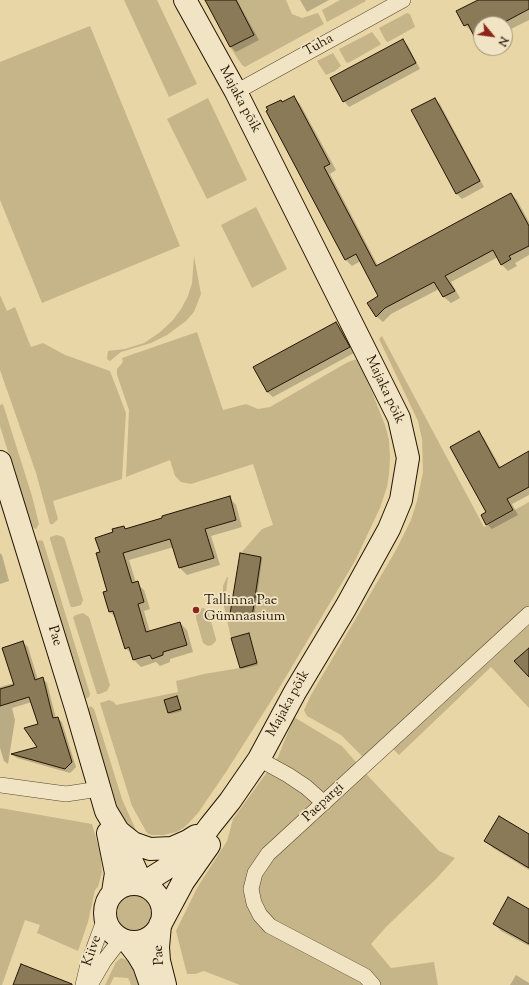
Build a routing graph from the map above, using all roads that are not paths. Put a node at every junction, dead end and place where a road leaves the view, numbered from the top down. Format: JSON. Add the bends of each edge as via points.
{"nodes":[{"id":1,"x":185,"y":0,"type":"edge"},
{"id":2,"x":403,"y":0,"type":"edge"},
{"id":3,"x":236,"y":92,"type":"junction"},
{"id":4,"x":0,"y":462,"type":"edge"},
{"id":5,"x":529,"y":614,"type":"edge"},
{"id":6,"x":259,"y":759,"type":"junction"},
{"id":7,"x":0,"y":785,"type":"edge"},
{"id":8,"x":99,"y":789,"type":"junction"},
{"id":9,"x":230,"y":801,"type":"junction"},
{"id":10,"x":324,"y":803,"type":"junction"},
{"id":11,"x":106,"y":812,"type":"junction"},
{"id":12,"x":210,"y":826,"type":"junction"},
{"id":13,"x":118,"y":831,"type":"junction"},
{"id":14,"x":142,"y":884,"type":"junction"},
{"id":15,"x":112,"y":892,"type":"junction"},
{"id":16,"x":105,"y":918,"type":"junction"},
{"id":17,"x":160,"y":925,"type":"junction"},
{"id":18,"x":124,"y":940,"type":"junction"},
{"id":19,"x":83,"y":985,"type":"edge"},
{"id":20,"x":90,"y":985,"type":"edge"},
{"id":21,"x":151,"y":985,"type":"edge"},
{"id":22,"x":165,"y":985,"type":"edge"},
{"id":23,"x":373,"y":985,"type":"edge"}],
"edges":[{"from":1,"to":3,"type":"street","name":"Majaka põik"},
{"from":2,"to":3,"type":"street","name":"Tuha"},
{"from":3,"to":6,"type":"street","name":"Majaka põik","via":[[399,418],[408,458],[401,500],[389,529]]},
{"from":4,"to":8,"type":"street","name":"Pae"},
{"from":5,"to":10,"type":"street","name":"Paepargi"},
{"from":6,"to":9,"type":"street","name":"Majaka põik"},
{"from":6,"to":10,"type":"street","via":[[306,787]]},
{"from":7,"to":8,"type":"street","via":[[66,794]]},
{"from":8,"to":11,"type":"street","name":"Pae"},
{"from":9,"to":12,"type":"street","name":"Majaka põik"},
{"from":9,"to":17,"type":"street","name":"Majaka põik","via":[[211,842],[184,882]]},
{"from":10,"to":23,"type":"street","name":"Paepargi","via":[[268,854],[255,873],[251,889],[254,903],[270,926],[365,976]]},
{"from":11,"to":13,"type":"street","name":"Pae"},
{"from":11,"to":15,"type":"street","name":"Pae","via":[[116,873]]},
{"from":12,"to":13,"type":"street","via":[[188,841],[172,848],[158,849],[133,843]]},
{"from":12,"to":14,"type":"street","name":"Majaka põik","via":[[194,848],[175,864]]},
{"from":13,"to":14,"type":"street","name":"Pae"},
{"from":14,"to":15,"type":"street","via":[[124,885]]},
{"from":14,"to":17,"type":"street","via":[[152,890],[160,900],[163,912]]},
{"from":15,"to":16,"type":"street","via":[[106,904]]},
{"from":16,"to":18,"type":"street","via":[[111,931]]},
{"from":16,"to":19,"type":"street","name":"Kiive"},
{"from":17,"to":18,"type":"street","via":[[146,939],[133,942]]},
{"from":17,"to":22,"type":"street","name":"Pae","via":[[159,961]]},
{"from":18,"to":20,"type":"street","name":"Kiive","via":[[104,961]]},
{"from":18,"to":21,"type":"street","name":"Pae","via":[[138,955]]}]}
